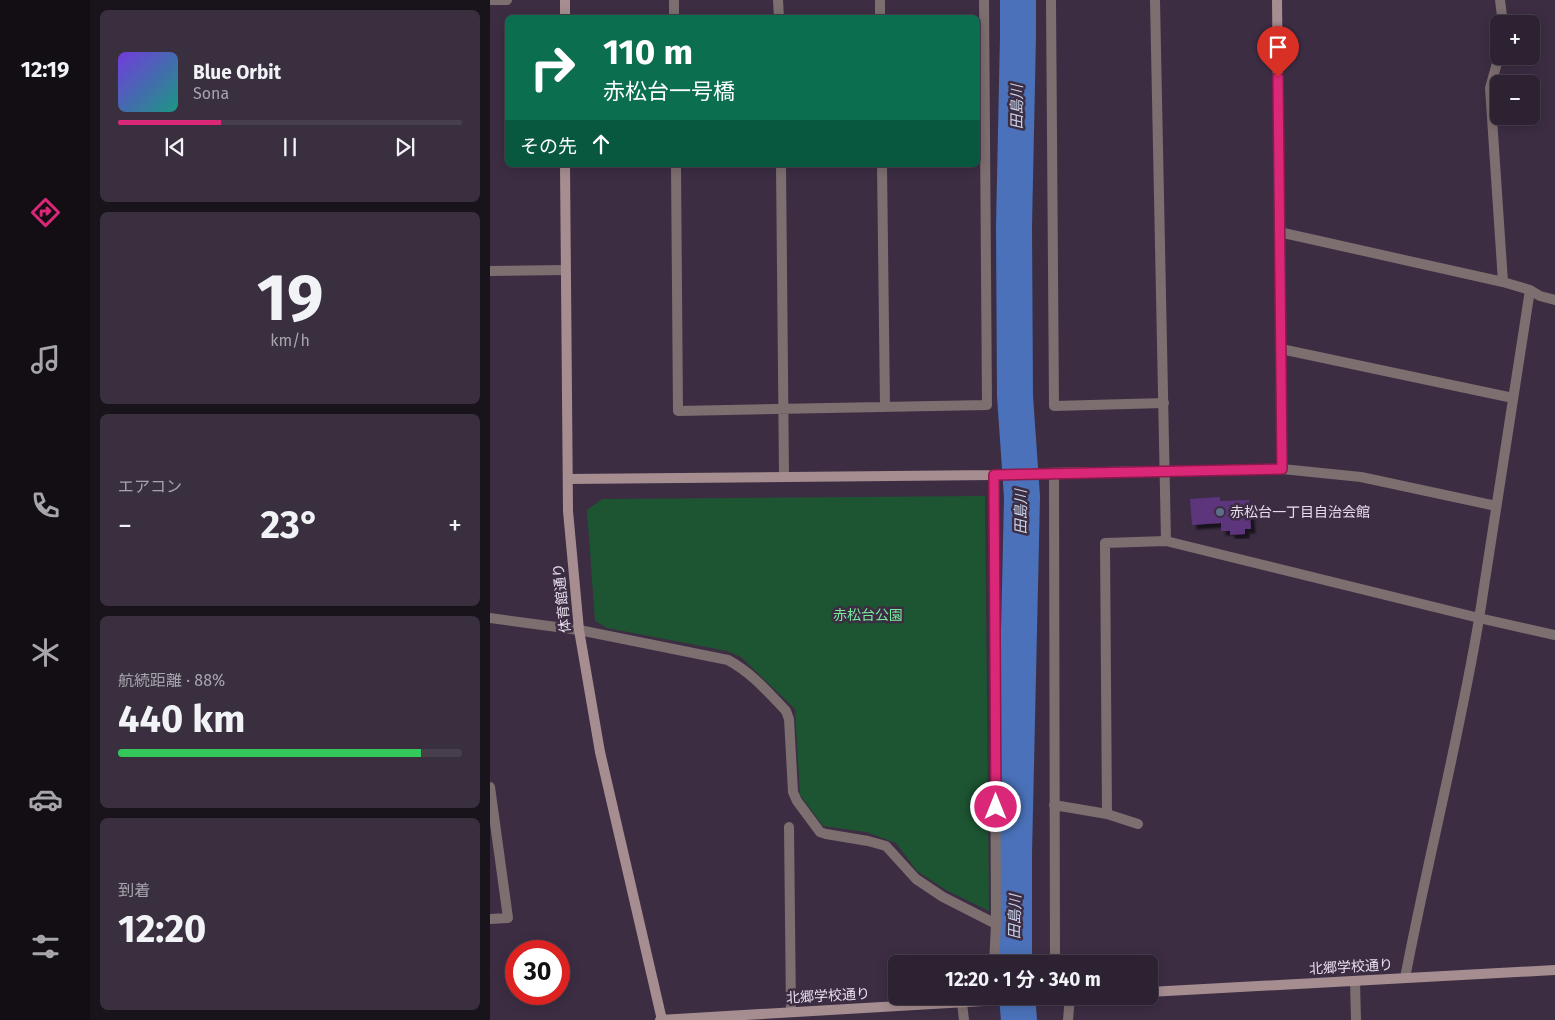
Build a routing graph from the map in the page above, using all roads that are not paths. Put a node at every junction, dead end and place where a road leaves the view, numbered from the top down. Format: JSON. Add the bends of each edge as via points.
{"nodes":[{"id":1,"x":490,"y":0,"type":"edge"},
{"id":2,"x":507,"y":0,"type":"edge"},
{"id":3,"x":565,"y":0,"type":"edge"},
{"id":4,"x":674,"y":0,"type":"edge"},
{"id":5,"x":778,"y":0,"type":"edge"},
{"id":6,"x":880,"y":0,"type":"edge"},
{"id":7,"x":984,"y":0,"type":"edge"},
{"id":8,"x":1051,"y":0,"type":"edge"},
{"id":9,"x":1156,"y":0,"type":"edge"},
{"id":10,"x":1277,"y":0,"type":"edge"},
{"id":11,"x":1500,"y":0,"type":"edge"},
{"id":12,"x":565,"y":15,"type":"edge"},
{"id":13,"x":674,"y":15,"type":"edge"},
{"id":14,"x":779,"y":15,"type":"edge"},
{"id":15,"x":880,"y":15,"type":"edge"},
{"id":16,"x":1502,"y":15,"type":"edge"},
{"id":17,"x":1496,"y":65,"type":"edge"},
{"id":18,"x":565,"y":167,"type":"edge"},
{"id":19,"x":676,"y":167,"type":"edge"},
{"id":20,"x":781,"y":167,"type":"edge"},
{"id":21,"x":882,"y":167,"type":"edge"},
{"id":22,"x":1279,"y":232,"type":"junction"},
{"id":23,"x":565,"y":270,"type":"junction"},
{"id":24,"x":490,"y":271,"type":"edge"},
{"id":25,"x":1503,"y":282,"type":"junction"},
{"id":26,"x":1530,"y":290,"type":"junction"},
{"id":27,"x":1555,"y":300,"type":"edge"},
{"id":28,"x":1281,"y":349,"type":"junction"},
{"id":29,"x":1513,"y":398,"type":"junction"},
{"id":30,"x":1164,"y":403,"type":"junction"},
{"id":31,"x":884,"y":407,"type":"junction"},
{"id":32,"x":784,"y":409,"type":"junction"},
{"id":33,"x":1282,"y":469,"type":"junction"},
{"id":34,"x":1165,"y":472,"type":"junction"},
{"id":35,"x":1049,"y":473,"type":"junction"},
{"id":36,"x":997,"y":475,"type":"junction"},
{"id":37,"x":784,"y":477,"type":"junction"},
{"id":38,"x":568,"y":479,"type":"junction"},
{"id":39,"x":1496,"y":506,"type":"junction"},
{"id":40,"x":1166,"y":541,"type":"junction"},
{"id":41,"x":490,"y":618,"type":"edge"},
{"id":42,"x":1479,"y":618,"type":"junction"},
{"id":43,"x":578,"y":630,"type":"junction"},
{"id":44,"x":1555,"y":634,"type":"edge"},
{"id":45,"x":490,"y":787,"type":"edge"},
{"id":46,"x":1054,"y":805,"type":"junction"},
{"id":47,"x":1107,"y":814,"type":"junction"},
{"id":48,"x":1138,"y":824,"type":"dead end"},
{"id":49,"x":789,"y":826,"type":"dead end"},
{"id":50,"x":490,"y":919,"type":"edge"},
{"id":51,"x":996,"y":924,"type":"junction"},
{"id":52,"x":994,"y":955,"type":"edge"},
{"id":53,"x":1054,"y":955,"type":"edge"},
{"id":54,"x":1555,"y":970,"type":"edge"},
{"id":55,"x":1405,"y":978,"type":"junction"},
{"id":56,"x":1355,"y":981,"type":"junction"},
{"id":57,"x":1158,"y":992,"type":"edge"},
{"id":58,"x":924,"y":1005,"type":"edge"},
{"id":59,"x":962,"y":1005,"type":"edge"},
{"id":60,"x":1069,"y":1005,"type":"edge"},
{"id":61,"x":791,"y":1012,"type":"junction"},
{"id":62,"x":661,"y":1020,"type":"edge"},
{"id":63,"x":964,"y":1020,"type":"edge"},
{"id":64,"x":1068,"y":1020,"type":"edge"},
{"id":65,"x":1356,"y":1020,"type":"edge"}],
"edges":[{"from":1,"to":2,"type":"street"},
{"from":3,"to":12,"type":"street"},
{"from":4,"to":13,"type":"street"},
{"from":5,"to":14,"type":"street"},
{"from":6,"to":15,"type":"street"},
{"from":7,"to":31,"type":"street","via":[[987,405]]},
{"from":8,"to":30,"type":"street","via":[[1054,406]]},
{"from":9,"to":30,"type":"street"},
{"from":10,"to":22,"type":"street"},
{"from":11,"to":16,"type":"street"},
{"from":17,"to":25,"type":"street","via":[[1490,88]]},
{"from":18,"to":23,"type":"street","name":"体育館通り"},
{"from":19,"to":32,"type":"street","via":[[678,411]]},
{"from":20,"to":32,"type":"street"},
{"from":21,"to":31,"type":"street"},
{"from":22,"to":25,"type":"street"},
{"from":22,"to":28,"type":"street"},
{"from":23,"to":24,"type":"street"},
{"from":23,"to":38,"type":"street","name":"体育館通り"},
{"from":25,"to":26,"type":"street"},
{"from":26,"to":27,"type":"street"},
{"from":26,"to":29,"type":"street"},
{"from":28,"to":29,"type":"street"},
{"from":28,"to":33,"type":"street"},
{"from":29,"to":39,"type":"street"},
{"from":30,"to":34,"type":"street"},
{"from":31,"to":32,"type":"street"},
{"from":32,"to":37,"type":"street"},
{"from":33,"to":34,"type":"street"},
{"from":33,"to":39,"type":"street","via":[[1361,477]]},
{"from":34,"to":35,"type":"street"},
{"from":34,"to":40,"type":"street"},
{"from":35,"to":36,"type":"street"},
{"from":35,"to":46,"type":"street"},
{"from":36,"to":37,"type":"street"},
{"from":36,"to":51,"type":"street"},
{"from":37,"to":38,"type":"street"},
{"from":38,"to":43,"type":"street","name":"体育館通り"},
{"from":39,"to":42,"type":"street"},
{"from":40,"to":42,"type":"street"},
{"from":40,"to":47,"type":"street","via":[[1105,543]]},
{"from":41,"to":43,"type":"street"},
{"from":42,"to":44,"type":"street"},
{"from":42,"to":55,"type":"street"},
{"from":43,"to":51,"type":"street","via":[[728,660],[741,667],[786,712],[793,792],[820,832],[886,846],[916,879],[943,898]]},
{"from":43,"to":62,"type":"street","name":"体育館通り","via":[[600,752]]},
{"from":45,"to":50,"type":"street","via":[[508,918]]},
{"from":46,"to":47,"type":"street"},
{"from":46,"to":53,"type":"street"},
{"from":47,"to":48,"type":"street"},
{"from":49,"to":61,"type":"street"},
{"from":51,"to":52,"type":"street"},
{"from":54,"to":55,"type":"street","name":"北郷学校通り"},
{"from":55,"to":56,"type":"street","name":"北郷学校通り"},
{"from":56,"to":57,"type":"street","name":"北郷学校通り"},
{"from":56,"to":65,"type":"street"},
{"from":58,"to":61,"type":"street","name":"北郷学校通り"},
{"from":59,"to":63,"type":"street"},
{"from":60,"to":64,"type":"street"},
{"from":61,"to":62,"type":"street","name":"北郷学校通り"}]}
